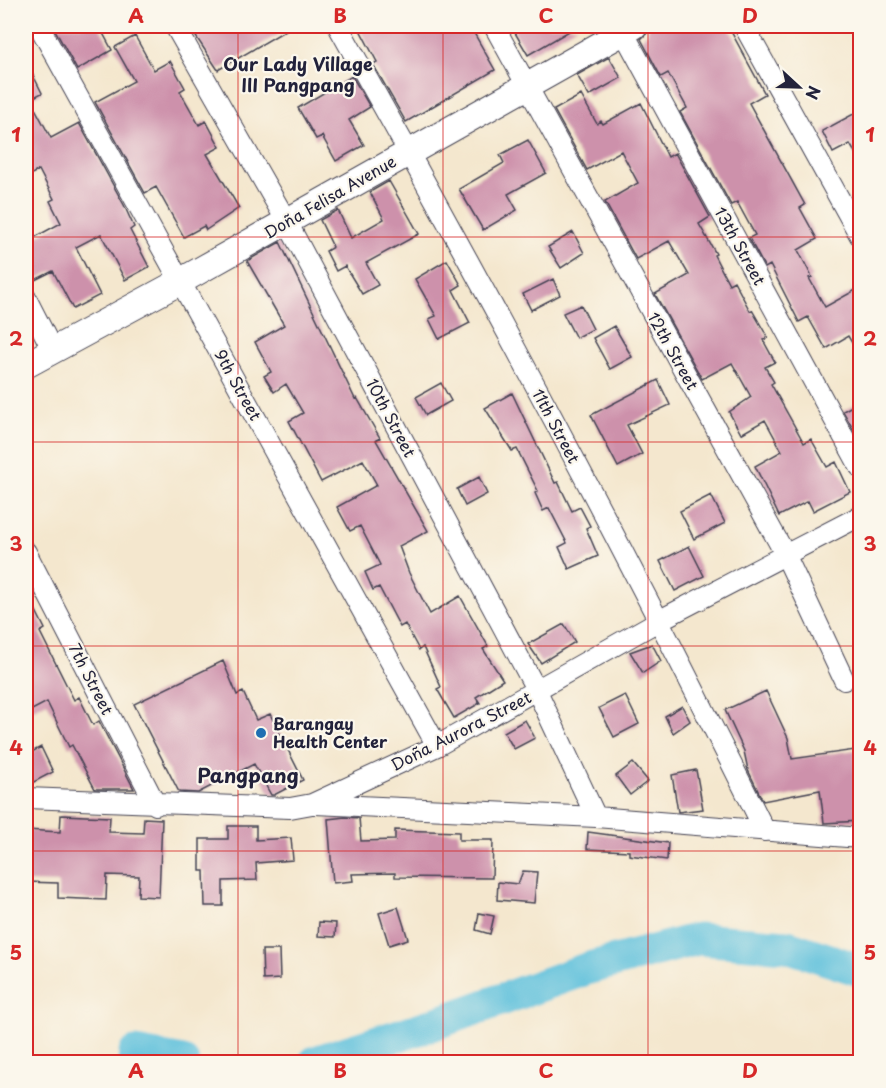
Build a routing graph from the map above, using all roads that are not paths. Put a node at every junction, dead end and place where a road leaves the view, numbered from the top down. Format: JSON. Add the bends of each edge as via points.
{"nodes":[{"id":1,"x":39,"y":26,"type":"edge"},
{"id":2,"x":175,"y":26,"type":"edge"},
{"id":3,"x":338,"y":26,"type":"edge"},
{"id":4,"x":494,"y":26,"type":"edge"},
{"id":5,"x":744,"y":26,"type":"edge"},
{"id":6,"x":626,"y":27,"type":"edge"},
{"id":7,"x":528,"y":86,"type":"junction"},
{"id":8,"x":409,"y":152,"type":"junction"},
{"id":9,"x":286,"y":222,"type":"junction"},
{"id":10,"x":861,"y":236,"type":"edge"},
{"id":11,"x":181,"y":281,"type":"junction"},
{"id":12,"x":26,"y":298,"type":"edge"},
{"id":13,"x":52,"y":349,"type":"junction"},
{"id":14,"x":26,"y":365,"type":"edge"},
{"id":15,"x":861,"y":467,"type":"edge"},
{"id":16,"x":861,"y":516,"type":"edge"},
{"id":17,"x":26,"y":552,"type":"edge"},
{"id":18,"x":785,"y":554,"type":"junction"},
{"id":19,"x":660,"y":620,"type":"junction"},
{"id":20,"x":844,"y":680,"type":"dead end"},
{"id":21,"x":537,"y":691,"type":"junction"},
{"id":22,"x":437,"y":746,"type":"junction"},
{"id":23,"x":26,"y":798,"type":"edge"},
{"id":24,"x":312,"y":804,"type":"junction"},
{"id":25,"x":156,"y":805,"type":"junction"},
{"id":26,"x":596,"y":817,"type":"junction"},
{"id":27,"x":765,"y":831,"type":"junction"},
{"id":28,"x":861,"y":838,"type":"edge"}],
"edges":[{"from":1,"to":11,"type":"street","name":"9th Street"},
{"from":2,"to":9,"type":"street","name":"10th Street"},
{"from":3,"to":8,"type":"street","name":"11th Street"},
{"from":4,"to":7,"type":"street","name":"12th Street"},
{"from":5,"to":10,"type":"street"},
{"from":6,"to":7,"type":"street","name":"Doña Felisa Avenue"},
{"from":6,"to":15,"type":"street","name":"13th Street"},
{"from":7,"to":8,"type":"street","name":"Doña Felisa Avenue"},
{"from":7,"to":18,"type":"street","name":"12th Street"},
{"from":8,"to":9,"type":"street","name":"Doña Felisa Avenue"},
{"from":8,"to":19,"type":"street","name":"11th Street"},
{"from":9,"to":11,"type":"street","name":"Doña Felisa Avenue"},
{"from":9,"to":21,"type":"street","name":"10th Street"},
{"from":11,"to":13,"type":"street","name":"Doña Felisa Avenue"},
{"from":11,"to":22,"type":"street","name":"9th Street"},
{"from":12,"to":13,"type":"street"},
{"from":13,"to":14,"type":"street","name":"Doña Felisa Avenue"},
{"from":16,"to":18,"type":"street","name":"Doña Aurora Street"},
{"from":17,"to":25,"type":"street","name":"7th Street"},
{"from":18,"to":19,"type":"street","name":"Doña Aurora Street"},
{"from":18,"to":20,"type":"street","name":"12th Street"},
{"from":19,"to":21,"type":"street","name":"Doña Aurora Street"},
{"from":19,"to":27,"type":"street","name":"11th Street"},
{"from":21,"to":22,"type":"street","name":"Doña Aurora Street"},
{"from":21,"to":26,"type":"street","name":"10th Street"},
{"from":22,"to":24,"type":"street","name":"Doña Aurora Street"},
{"from":23,"to":25,"type":"street","name":"Doña Aurora Street"},
{"from":24,"to":25,"type":"street","name":"Doña Aurora Street","via":[[290,808]]},
{"from":24,"to":26,"type":"street"},
{"from":26,"to":27,"type":"street"},
{"from":27,"to":28,"type":"street"}]}
